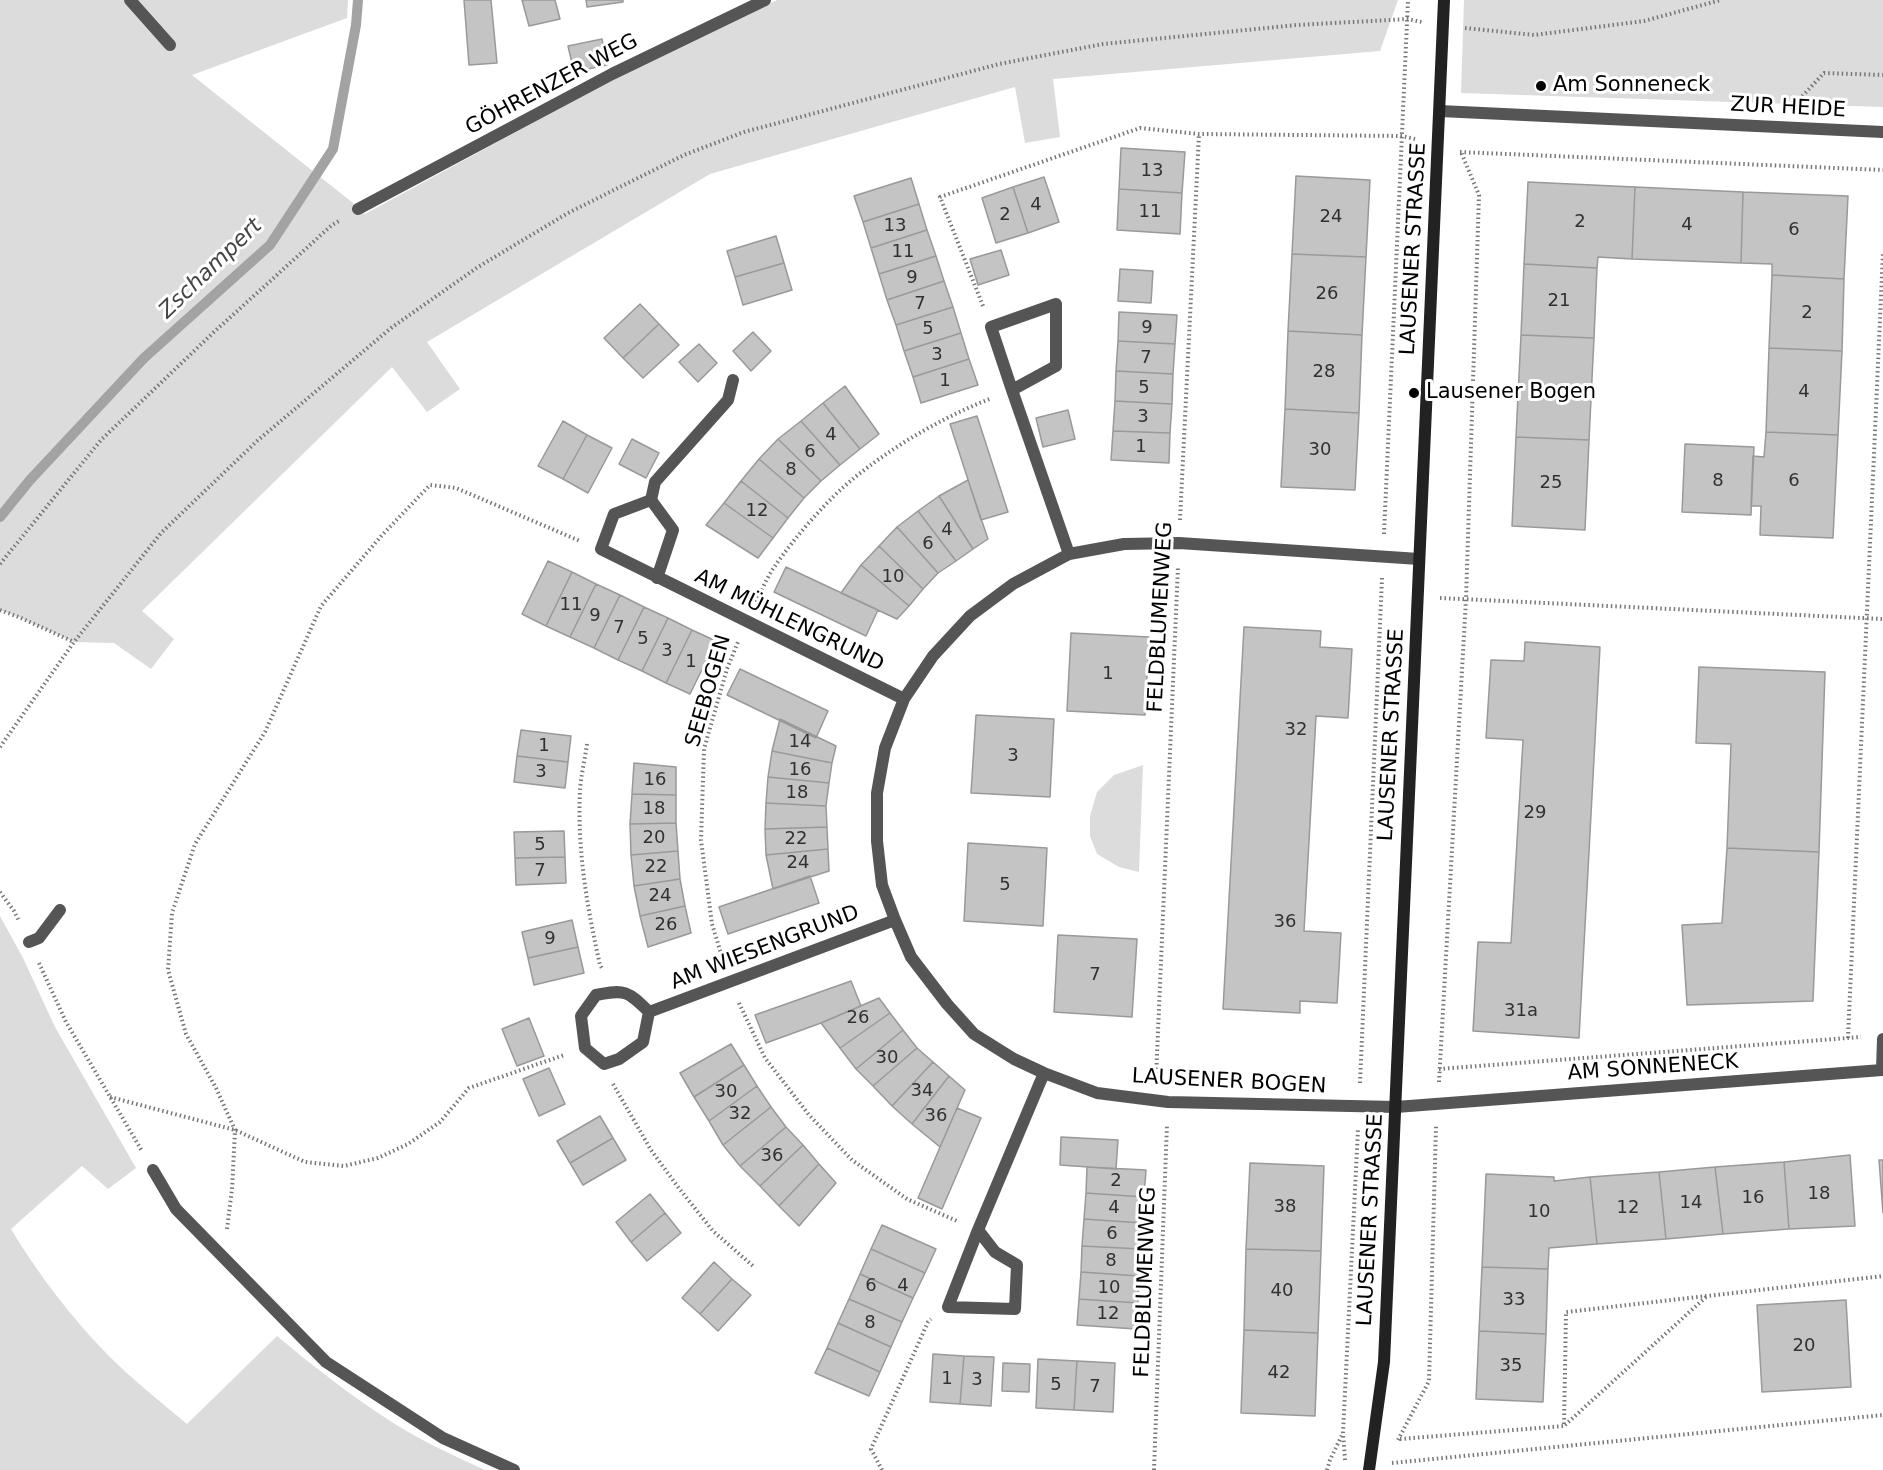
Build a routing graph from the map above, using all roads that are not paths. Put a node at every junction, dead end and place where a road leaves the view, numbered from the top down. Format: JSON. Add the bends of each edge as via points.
{"nodes":[{"id":1,"x":130,"y":0,"type":"edge"},
{"id":2,"x":765,"y":0,"type":"edge"},
{"id":3,"x":1444,"y":0,"type":"edge"},
{"id":4,"x":170,"y":45,"type":"dead end"},
{"id":5,"x":1440,"y":111,"type":"junction"},
{"id":6,"x":1883,"y":132,"type":"edge"},
{"id":7,"x":358,"y":209,"type":"road end"},
{"id":8,"x":733,"y":380,"type":"dead end"},
{"id":9,"x":1012,"y":390,"type":"junction"},
{"id":10,"x":651,"y":500,"type":"junction"},
{"id":11,"x":1069,"y":554,"type":"junction"},
{"id":12,"x":1419,"y":559,"type":"junction"},
{"id":13,"x":657,"y":578,"type":"junction"},
{"id":14,"x":904,"y":699,"type":"junction"},
{"id":15,"x":60,"y":910,"type":"dead end"},
{"id":16,"x":895,"y":920,"type":"junction"},
{"id":17,"x":29,"y":942,"type":"road end"},
{"id":18,"x":649,"y":1012,"type":"junction"},
{"id":19,"x":1877,"y":1038,"type":"edge"},
{"id":20,"x":1044,"y":1073,"type":"junction"},
{"id":21,"x":1883,"y":1073,"type":"edge"},
{"id":22,"x":1396,"y":1107,"type":"junction"},
{"id":23,"x":153,"y":1170,"type":"road end"},
{"id":24,"x":978,"y":1230,"type":"junction"},
{"id":25,"x":1370,"y":1467,"type":"edge"},
{"id":26,"x":514,"y":1470,"type":"edge"}],
"edges":[{"from":1,"to":4,"type":"street"},
{"from":2,"to":7,"type":"street","name":"GÖHRENZER WEG","via":[[612,74]]},
{"from":3,"to":5,"type":"main road","name":"LAUSENER STRASSE"},
{"from":5,"to":6,"type":"street","name":"ZUR HEIDE"},
{"from":5,"to":12,"type":"main road","name":"LAUSENER STRASSE"},
{"from":8,"to":10,"type":"street","via":[[728,400],[655,482]]},
{"from":9,"to":9,"type":"street","via":[[1056,366],[1056,304],[991,327]]},
{"from":9,"to":11,"type":"street"},
{"from":10,"to":13,"type":"street","via":[[673,530]]},
{"from":10,"to":13,"type":"street","name":"AM MÜHLENGRUND","via":[[614,513],[601,549]]},
{"from":11,"to":12,"type":"street","name":"LAUSENER BOGEN","via":[[1124,544],[1179,543]]},
{"from":11,"to":14,"type":"street","name":"LAUSENER BOGEN","via":[[1013,584],[970,616],[933,656]]},
{"from":12,"to":22,"type":"main road","name":"LAUSENER STRASSE"},
{"from":13,"to":14,"type":"street","name":"AM MÜHLENGRUND"},
{"from":14,"to":16,"type":"street","name":"LAUSENER BOGEN","via":[[885,748],[877,793],[882,885]]},
{"from":15,"to":17,"type":"street","via":[[39,938]]},
{"from":16,"to":18,"type":"street","name":"AM WIESENGRUND"},
{"from":16,"to":20,"type":"street","name":"LAUSENER BOGEN","via":[[911,957],[974,1034]]},
{"from":18,"to":18,"type":"street","via":[[643,1042],[619,1059],[604,1064],[585,1048],[581,1016],[596,995],[616,991],[633,996]]},
{"from":19,"to":21,"type":"street","name":"AM SONNENECK"},
{"from":20,"to":22,"type":"street","name":"LAUSENER BOGEN","via":[[1097,1093],[1161,1102]]},
{"from":20,"to":24,"type":"street"},
{"from":21,"to":22,"type":"street","name":"AM SONNENECK"},
{"from":22,"to":25,"type":"main road","name":"LAUSENER STRASSE","via":[[1384,1362]]},
{"from":23,"to":26,"type":"street","via":[[176,1209],[326,1362],[443,1438]]},
{"from":24,"to":24,"type":"street","via":[[948,1306],[1015,1309],[1017,1265],[995,1252]]}]}
